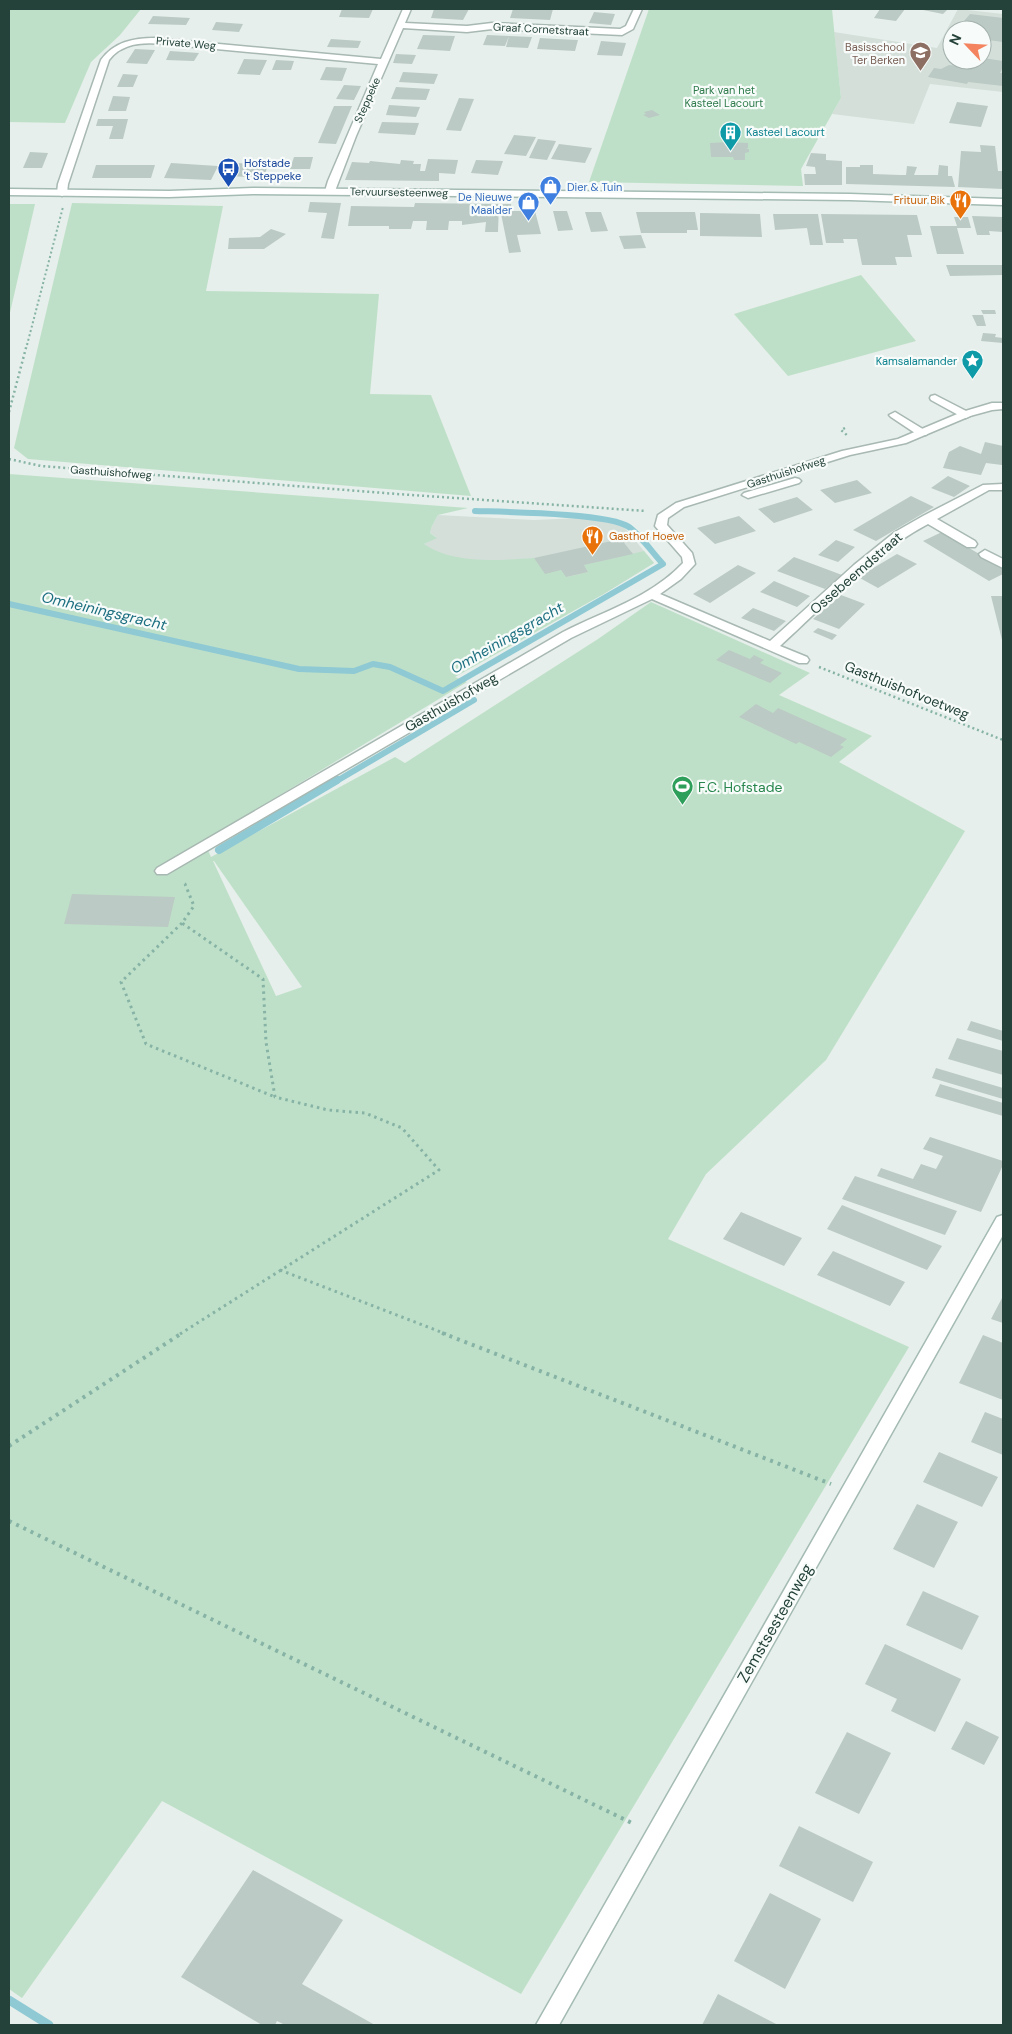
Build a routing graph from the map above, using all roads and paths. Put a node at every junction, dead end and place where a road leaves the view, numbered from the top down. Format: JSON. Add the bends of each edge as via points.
{"nodes":[{"id":1,"x":407,"y":9,"type":"edge"},
{"id":2,"x":638,"y":9,"type":"edge"},
{"id":3,"x":400,"y":25,"type":"junction"},
{"id":4,"x":384,"y":62,"type":"junction"},
{"id":5,"x":330,"y":191,"type":"junction"},
{"id":6,"x":9,"y":192,"type":"edge"},
{"id":7,"x":850,"y":197,"type":"junction"},
{"id":8,"x":1003,"y":197,"type":"edge"},
{"id":9,"x":63,"y":198,"type":"junction"},
{"id":10,"x":1003,"y":202,"type":"edge"},
{"id":11,"x":935,"y":398,"type":"dead end"},
{"id":12,"x":1003,"y":406,"type":"edge"},
{"id":13,"x":9,"y":412,"type":"edge"},
{"id":14,"x":895,"y":415,"type":"dead end"},
{"id":15,"x":966,"y":415,"type":"junction"},
{"id":16,"x":922,"y":433,"type":"junction"},
{"id":17,"x":9,"y":459,"type":"edge"},
{"id":18,"x":826,"y":465,"type":"junction"},
{"id":19,"x":759,"y":481,"type":"junction"},
{"id":20,"x":1003,"y":487,"type":"edge"},
{"id":21,"x":769,"y":489,"type":"junction"},
{"id":22,"x":702,"y":504,"type":"junction"},
{"id":23,"x":662,"y":517,"type":"junction"},
{"id":24,"x":927,"y":518,"type":"junction"},
{"id":25,"x":971,"y":544,"type":"dead end"},
{"id":26,"x":985,"y":554,"type":"dead end"},
{"id":27,"x":1003,"y":564,"type":"edge"},
{"id":28,"x":652,"y":595,"type":"junction"},
{"id":29,"x":771,"y":647,"type":"junction"},
{"id":30,"x":803,"y":660,"type":"joint"},
{"id":31,"x":1003,"y":740,"type":"edge"},
{"id":32,"x":162,"y":871,"type":"joint"},
{"id":33,"x":182,"y":924,"type":"junction"},
{"id":34,"x":276,"y":1097,"type":"junction"},
{"id":35,"x":1003,"y":1221,"type":"edge"},
{"id":36,"x":279,"y":1270,"type":"junction"},
{"id":37,"x":9,"y":1446,"type":"edge"},
{"id":38,"x":850,"y":1491,"type":"junction"},
{"id":39,"x":9,"y":1521,"type":"edge"},
{"id":40,"x":655,"y":1834,"type":"junction"},
{"id":41,"x":547,"y":2025,"type":"edge"}],
"edges":[{"from":1,"to":3,"type":"street","name":"Steppeke"},
{"from":2,"to":3,"type":"street","name":"Graaf Cornetstraat","via":[[630,27],[622,32]]},
{"from":3,"to":4,"type":"street","name":"Steppeke"},
{"from":4,"to":5,"type":"street","name":"Steppeke"},
{"from":4,"to":9,"type":"street","name":"Private Weg","via":[[163,40],[124,44],[105,60],[63,184]]},
{"from":5,"to":7,"type":"street","name":"Tervuursesteenweg"},
{"from":5,"to":9,"type":"street","name":"Tervuursesteenweg"},
{"from":6,"to":9,"type":"street","name":"Tervuursesteenweg"},
{"from":7,"to":8,"type":"street","name":"Tervuursesteenweg"},
{"from":7,"to":10,"type":"street","name":"Tervuursesteenweg"},
{"from":9,"to":13,"type":"path"},
{"from":11,"to":15,"type":"street"},
{"from":12,"to":15,"type":"street","name":"Gasthuishofweg"},
{"from":14,"to":16,"type":"street"},
{"from":15,"to":16,"type":"street","name":"Gasthuishofweg"},
{"from":16,"to":18,"type":"street","name":"Gasthuishofweg","via":[[870,455]]},
{"from":17,"to":23,"type":"path","name":"Gasthuishofweg","via":[[42,466],[646,511]]},
{"from":18,"to":19,"type":"street","name":"Gasthuishofweg"},
{"from":18,"to":21,"type":"street","name":"Gasthuishofweg"},
{"from":19,"to":21,"type":"street"},
{"from":19,"to":22,"type":"street","name":"Gasthuishofweg"},
{"from":20,"to":24,"type":"street","name":"Ossebeemdstraat","via":[[987,488]]},
{"from":21,"to":22,"type":"street","name":"Gasthuishofweg"},
{"from":22,"to":23,"type":"street","name":"Gasthuishofweg","via":[[684,514]]},
{"from":23,"to":28,"type":"street","name":"Gasthuishofweg","via":[[661,526],[688,556],[689,564],[681,574]]},
{"from":24,"to":25,"type":"street"},
{"from":24,"to":29,"type":"street","name":"Ossebeemdstraat","via":[[899,535],[858,568]]},
{"from":26,"to":27,"type":"street"},
{"from":28,"to":29,"type":"street"},
{"from":28,"to":32,"type":"street","name":"Gasthuishofweg","via":[[569,634]]},
{"from":29,"to":30,"type":"street"},
{"from":30,"to":31,"type":"path","name":"Gasthuishofvoetweg"},
{"from":32,"to":33,"type":"path","via":[[185,884],[194,906]]},
{"from":33,"to":34,"type":"path","via":[[263,979],[266,1042]]},
{"from":33,"to":34,"type":"path","via":[[121,982],[146,1044]]},
{"from":34,"to":36,"type":"path","via":[[328,1110],[365,1113],[402,1128],[439,1170]]},
{"from":35,"to":38,"type":"street","name":"Zemstsesteenweg"},
{"from":36,"to":37,"type":"path"},
{"from":36,"to":38,"type":"path"},
{"from":38,"to":40,"type":"street","name":"Zemstsesteenweg"},
{"from":39,"to":40,"type":"path"},
{"from":40,"to":41,"type":"street","name":"Zemstsesteenweg"}]}
